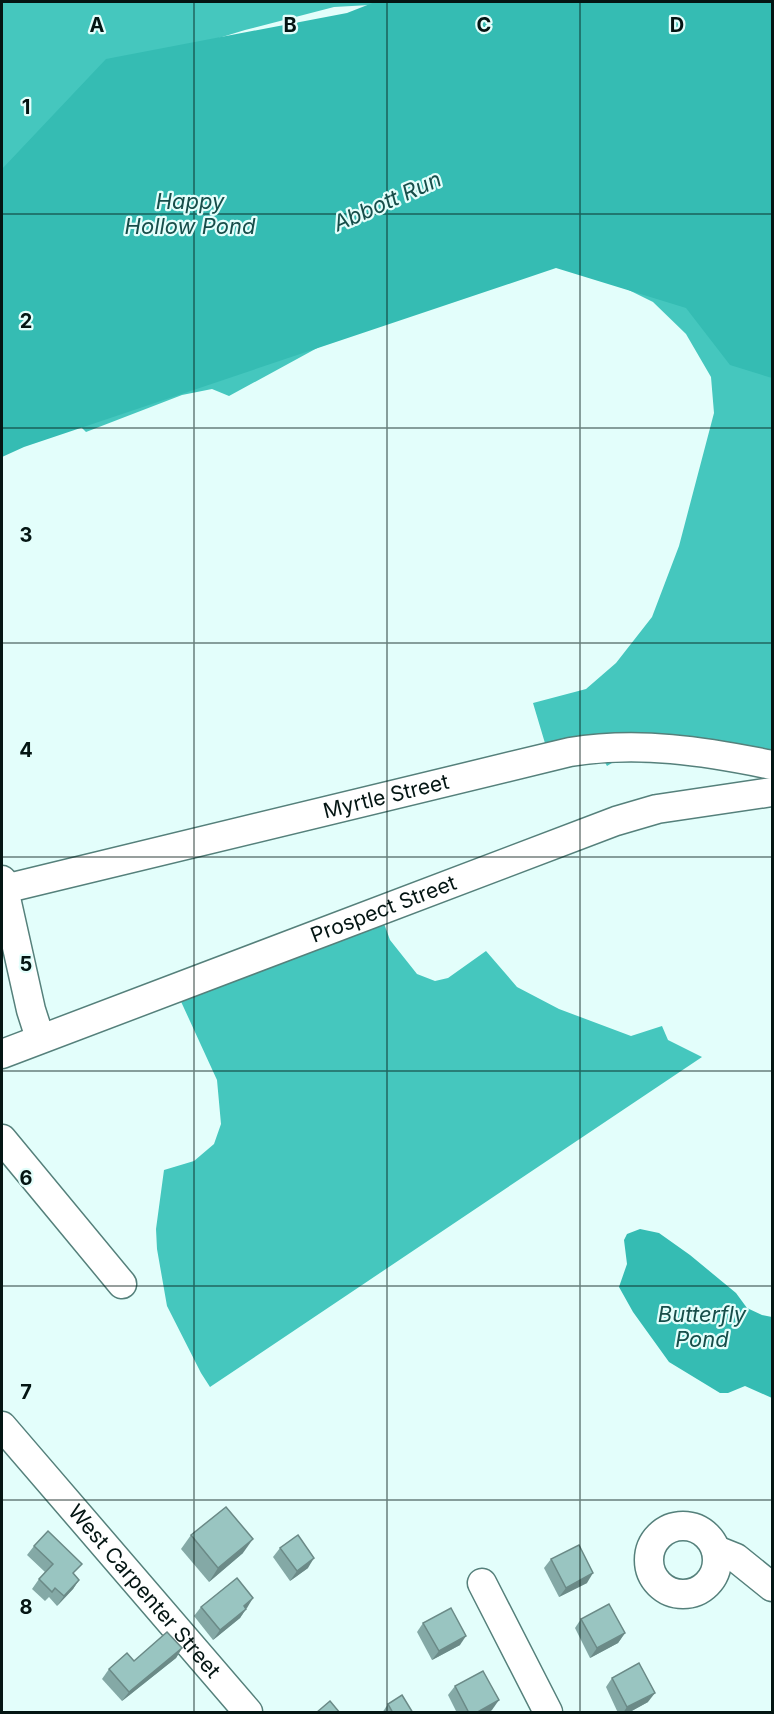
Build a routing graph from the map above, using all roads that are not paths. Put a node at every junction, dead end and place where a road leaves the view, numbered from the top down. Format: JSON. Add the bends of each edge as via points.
{"nodes":[{"id":1,"x":772,"y":765,"type":"edge"},
{"id":2,"x":772,"y":792,"type":"edge"},
{"id":3,"x":3,"y":885,"type":"edge"},
{"id":4,"x":40,"y":1038,"type":"junction"},
{"id":5,"x":2,"y":1054,"type":"edge"},
{"id":6,"x":2,"y":1138,"type":"edge"},
{"id":7,"x":122,"y":1284,"type":"dead end"},
{"id":8,"x":2,"y":1426,"type":"edge"},
{"id":9,"x":716,"y":1550,"type":"dead end"},
{"id":10,"x":482,"y":1583,"type":"dead end"},
{"id":11,"x":772,"y":1587,"type":"edge"},
{"id":12,"x":248,"y":1713,"type":"edge"},
{"id":13,"x":548,"y":1713,"type":"edge"}],
"edges":[{"from":1,"to":3,"type":"street","name":"Myrtle Street","via":[[654,747],[579,751]]},
{"from":2,"to":4,"type":"street","name":"Prospect Street","via":[[657,809],[616,821]]},
{"from":3,"to":4,"type":"street"},
{"from":4,"to":5,"type":"street","name":"Prospect Street"},
{"from":6,"to":7,"type":"street"},
{"from":8,"to":12,"type":"street","name":"West Carpenter Street"},
{"from":9,"to":11,"type":"street","via":[[736,1558]]},
{"from":10,"to":13,"type":"street"}]}
